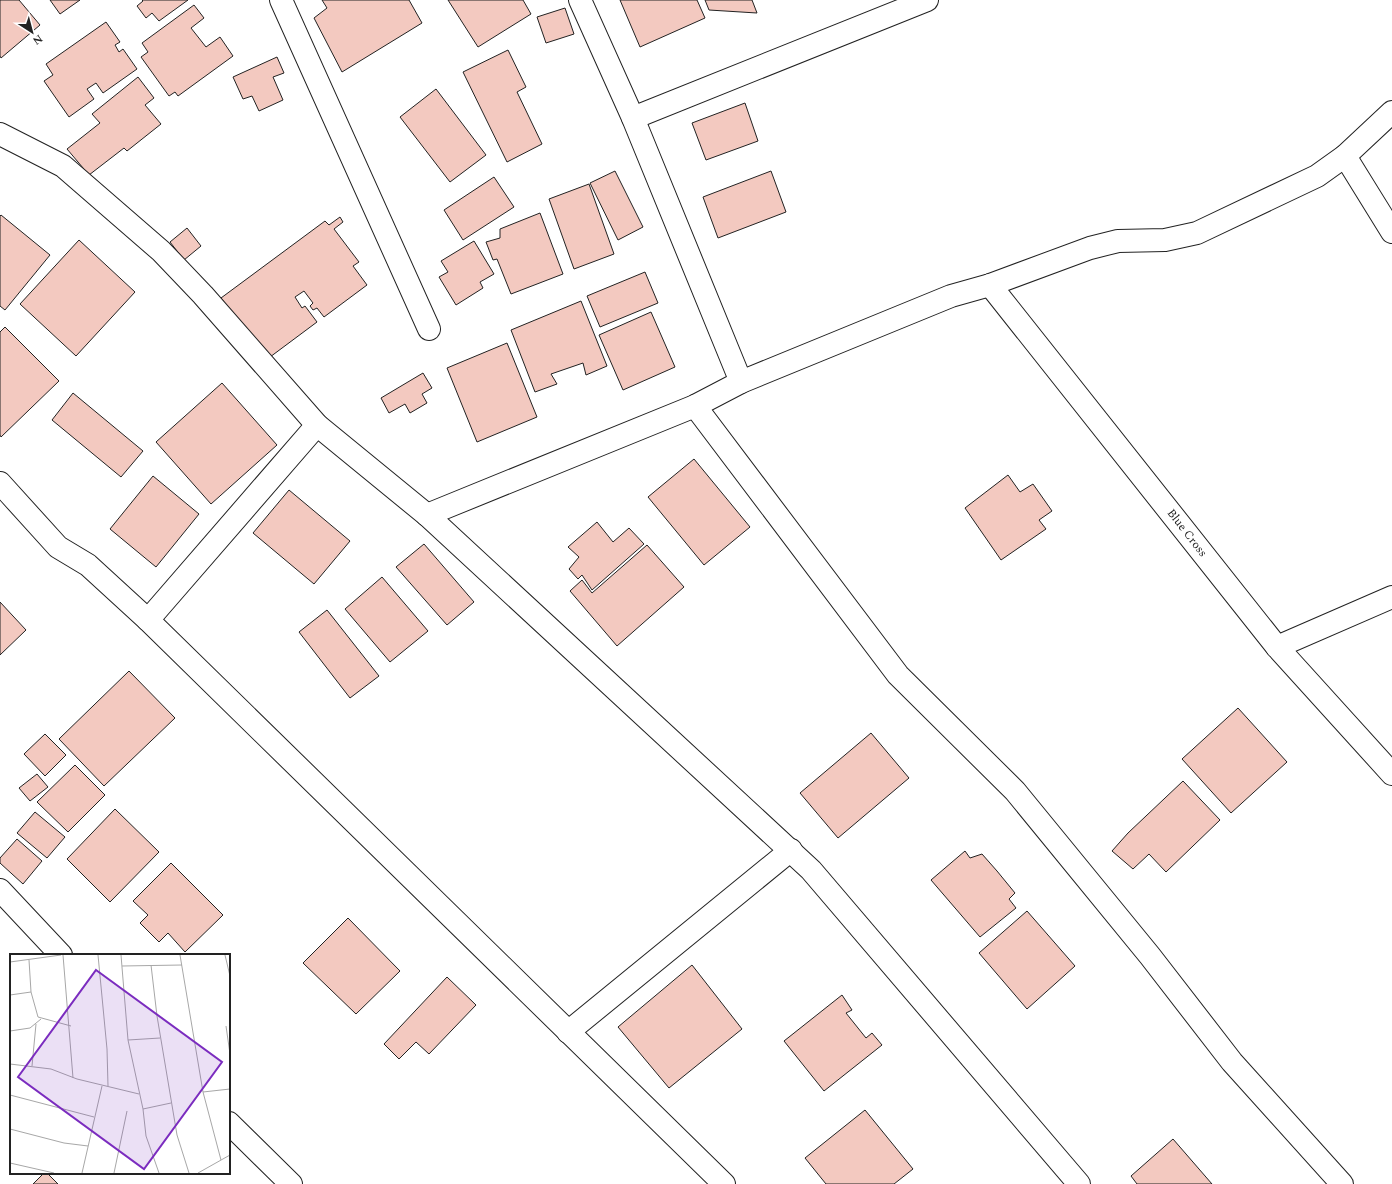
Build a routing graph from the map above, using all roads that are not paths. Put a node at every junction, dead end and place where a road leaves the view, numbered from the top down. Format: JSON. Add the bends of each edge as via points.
{"nodes":[{"id":1,"x":280,"y":0,"type":"edge"},
{"id":2,"x":580,"y":0,"type":"edge"},
{"id":3,"x":927,"y":0,"type":"edge"},
{"id":4,"x":1392,"y":112,"type":"edge"},
{"id":5,"x":633,"y":118,"type":"junction"},
{"id":6,"x":0,"y":134,"type":"edge"},
{"id":7,"x":1345,"y":156,"type":"junction"},
{"id":8,"x":1392,"y":232,"type":"edge"},
{"id":9,"x":990,"y":285,"type":"junction"},
{"id":10,"x":429,"y":329,"type":"dead end"},
{"id":11,"x":741,"y":382,"type":"junction"},
{"id":12,"x":695,"y":406,"type":"junction"},
{"id":13,"x":317,"y":425,"type":"junction"},
{"id":14,"x":0,"y":483,"type":"edge"},
{"id":15,"x":427,"y":515,"type":"junction"},
{"id":16,"x":1392,"y":597,"type":"edge"},
{"id":17,"x":148,"y":620,"type":"junction"},
{"id":18,"x":1277,"y":647,"type":"junction"},
{"id":19,"x":1392,"y":774,"type":"edge"},
{"id":20,"x":791,"y":850,"type":"junction"},
{"id":21,"x":0,"y":890,"type":"edge"},
{"id":22,"x":60,"y":954,"type":"edge"},
{"id":23,"x":568,"y":1032,"type":"junction"},
{"id":24,"x":230,"y":1124,"type":"edge"},
{"id":25,"x":291,"y":1184,"type":"edge"},
{"id":26,"x":724,"y":1184,"type":"edge"},
{"id":27,"x":1078,"y":1184,"type":"edge"},
{"id":28,"x":1342,"y":1184,"type":"edge"}],
"edges":[{"from":1,"to":10,"type":"street"},
{"from":2,"to":5,"type":"street"},
{"from":3,"to":5,"type":"street"},
{"from":4,"to":7,"type":"street"},
{"from":5,"to":11,"type":"street"},
{"from":6,"to":13,"type":"street","via":[[63,166],[160,252],[203,296]]},
{"from":7,"to":8,"type":"street"},
{"from":7,"to":9,"type":"street","via":[[1318,176],[1197,232],[1165,240],[1118,241],[1090,248]]},
{"from":9,"to":11,"type":"street","via":[[951,296]]},
{"from":9,"to":18,"type":"street","name":"Blue Cross"},
{"from":11,"to":12,"type":"street"},
{"from":12,"to":15,"type":"street"},
{"from":12,"to":28,"type":"street","via":[[898,675],[1014,791],[1150,956],[1232,1062]]},
{"from":13,"to":15,"type":"street"},
{"from":13,"to":17,"type":"street"},
{"from":14,"to":17,"type":"street","via":[[58,547],[88,565]]},
{"from":15,"to":20,"type":"street"},
{"from":16,"to":18,"type":"street"},
{"from":17,"to":23,"type":"street"},
{"from":18,"to":19,"type":"street","name":"Blue Cross"},
{"from":20,"to":23,"type":"street"},
{"from":20,"to":27,"type":"street","via":[[811,870]]},
{"from":21,"to":22,"type":"street"},
{"from":23,"to":26,"type":"street"},
{"from":24,"to":25,"type":"street"}]}
